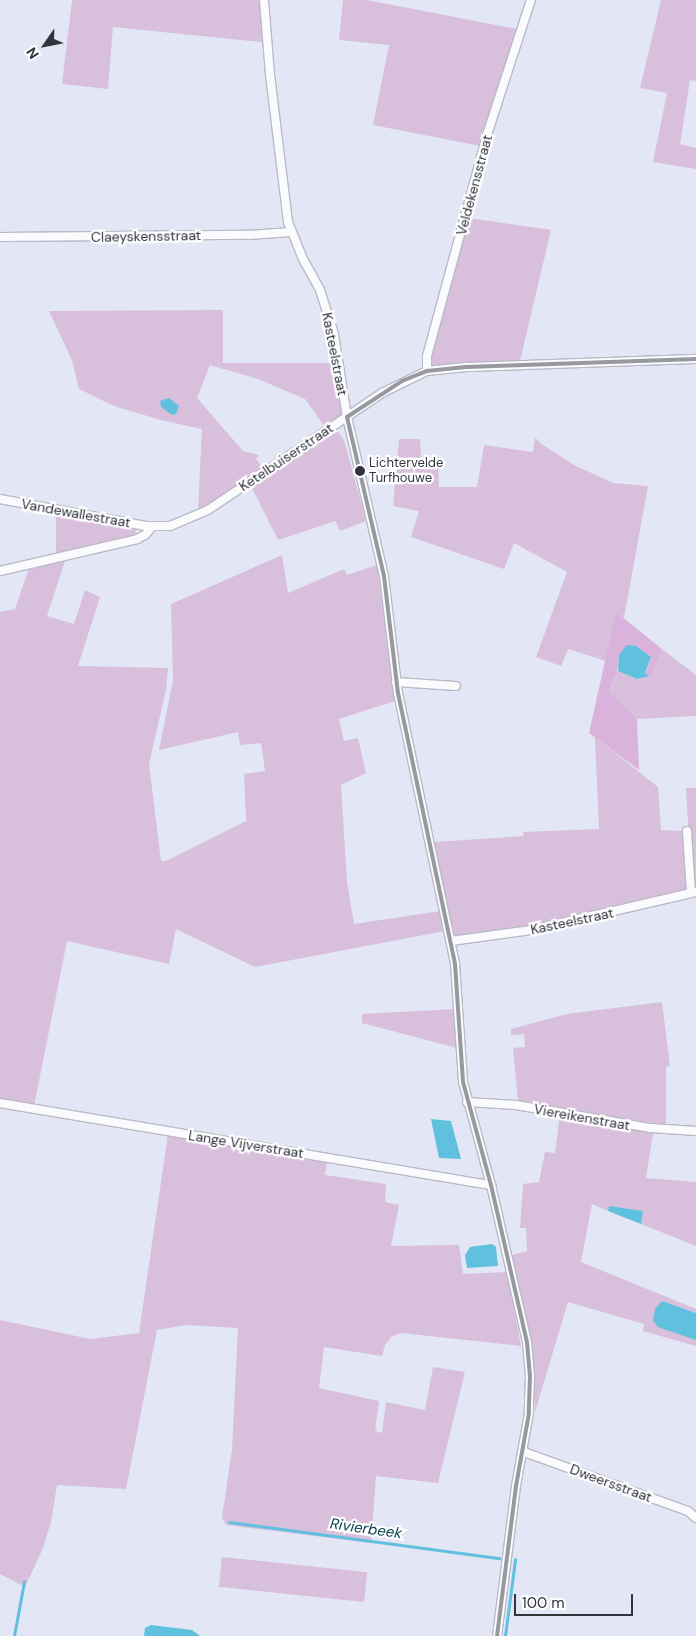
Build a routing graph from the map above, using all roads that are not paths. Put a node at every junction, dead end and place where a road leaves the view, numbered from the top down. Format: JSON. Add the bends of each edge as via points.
{"nodes":[{"id":1,"x":264,"y":0,"type":"edge"},
{"id":2,"x":531,"y":0,"type":"edge"},
{"id":3,"x":291,"y":232,"type":"junction"},
{"id":4,"x":0,"y":237,"type":"edge"},
{"id":5,"x":696,"y":359,"type":"edge"},
{"id":6,"x":426,"y":371,"type":"junction"},
{"id":7,"x":347,"y":417,"type":"junction"},
{"id":8,"x":0,"y":499,"type":"edge"},
{"id":9,"x":152,"y":526,"type":"junction"},
{"id":10,"x":0,"y":571,"type":"edge"},
{"id":11,"x":396,"y":682,"type":"junction"},
{"id":12,"x":456,"y":686,"type":"dead end"},
{"id":13,"x":687,"y":831,"type":"dead end"},
{"id":14,"x":693,"y":892,"type":"edge"},
{"id":15,"x":451,"y":941,"type":"junction"},
{"id":16,"x":467,"y":1102,"type":"junction"},
{"id":17,"x":0,"y":1103,"type":"edge"},
{"id":18,"x":696,"y":1131,"type":"edge"},
{"id":19,"x":491,"y":1186,"type":"junction"},
{"id":20,"x":524,"y":1452,"type":"junction"},
{"id":21,"x":696,"y":1518,"type":"edge"},
{"id":22,"x":497,"y":1636,"type":"edge"}],
"edges":[{"from":1,"to":3,"type":"street","name":"Kasteelstraat","via":[[270,75]]},
{"from":2,"to":6,"type":"street","name":"Veldekensstraat","via":[[488,132],[427,356]]},
{"from":3,"to":4,"type":"street","name":"Claeyskensstraat"},
{"from":3,"to":7,"type":"street","name":"Kasteelstraat","via":[[330,318]]},
{"from":5,"to":6,"type":"street","name":"Ketelbuiserstraat"},
{"from":6,"to":7,"type":"street","name":"Ketelbuiserstraat","via":[[402,381]]},
{"from":7,"to":9,"type":"street","name":"Ketelbuiserstraat","via":[[208,510],[181,523]]},
{"from":7,"to":11,"type":"street","name":"Kasteelstraat","via":[[384,576]]},
{"from":8,"to":9,"type":"street","name":"Vandewallestraat"},
{"from":9,"to":10,"type":"street","name":"Ketelbuiserstraat","via":[[137,539]]},
{"from":11,"to":12,"type":"street"},
{"from":11,"to":15,"type":"street","name":"Kasteelstraat"},
{"from":13,"to":14,"type":"street","name":"Kasteelstraat"},
{"from":14,"to":15,"type":"street","name":"Kasteelstraat","via":[[531,930]]},
{"from":15,"to":16,"type":"street","name":"Kasteelstraat","via":[[459,990],[463,1082]]},
{"from":16,"to":18,"type":"street","name":"Viereikenstraat","via":[[516,1105],[651,1128]]},
{"from":16,"to":19,"type":"street","name":"Kasteelstraat"},
{"from":17,"to":19,"type":"street","name":"Lange Vijverstraat"},
{"from":19,"to":20,"type":"street","name":"Kasteelstraat","via":[[527,1342],[529,1413]]},
{"from":20,"to":21,"type":"street","name":"Dweersstraat","via":[[688,1511]]},
{"from":20,"to":22,"type":"street","name":"Kasteelstraat","via":[[516,1486]]}]}
